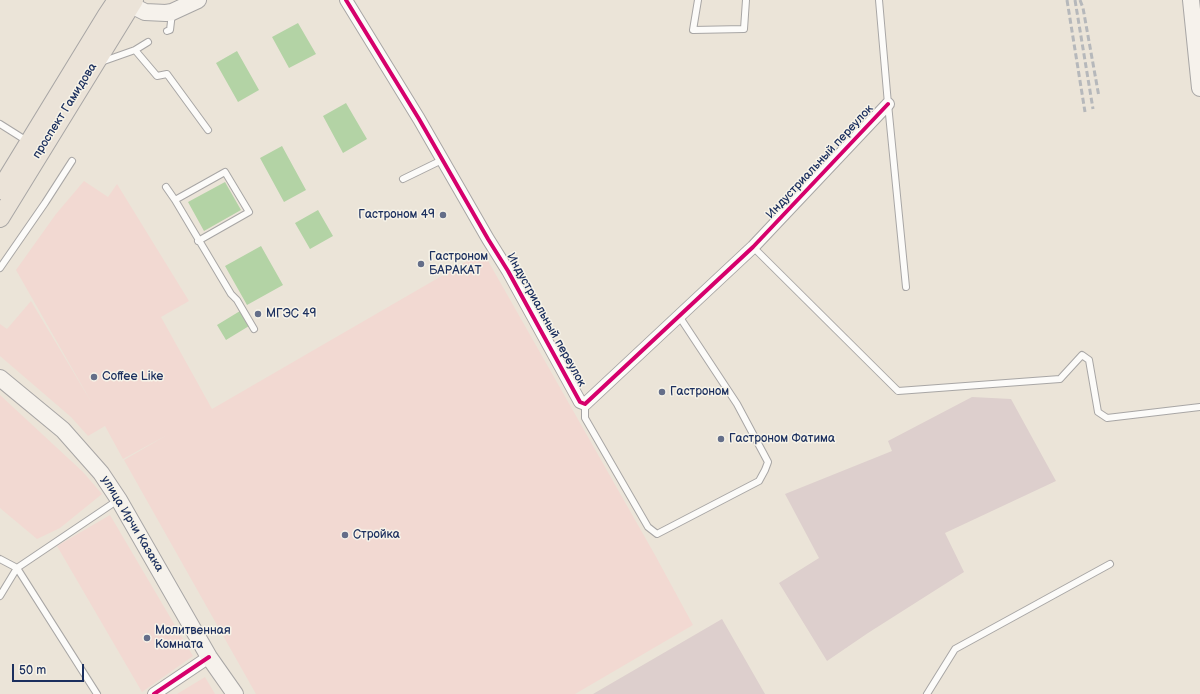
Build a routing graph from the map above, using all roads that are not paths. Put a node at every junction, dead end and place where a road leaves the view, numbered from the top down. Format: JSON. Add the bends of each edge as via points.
{"nodes":[{"id":1,"x":192,"y":0,"type":"edge"},
{"id":2,"x":198,"y":0,"type":"edge"},
{"id":3,"x":346,"y":0,"type":"edge"},
{"id":4,"x":698,"y":0,"type":"edge"},
{"id":5,"x":746,"y":0,"type":"edge"},
{"id":6,"x":879,"y":0,"type":"edge"},
{"id":7,"x":1191,"y":0,"type":"edge"},
{"id":8,"x":128,"y":1,"type":"edge"},
{"id":9,"x":173,"y":10,"type":"junction"},
{"id":10,"x":167,"y":31,"type":"dead end"},
{"id":11,"x":148,"y":42,"type":"dead end"},
{"id":12,"x":135,"y":50,"type":"junction"},
{"id":13,"x":94,"y":65,"type":"junction"},
{"id":14,"x":1200,"y":88,"type":"edge"},
{"id":15,"x":888,"y":104,"type":"junction"},
{"id":16,"x":0,"y":124,"type":"edge"},
{"id":17,"x":208,"y":130,"type":"dead end"},
{"id":18,"x":30,"y":143,"type":"junction"},
{"id":19,"x":442,"y":160,"type":"junction"},
{"id":20,"x":72,"y":161,"type":"dead end"},
{"id":21,"x":403,"y":180,"type":"dead end"},
{"id":22,"x":166,"y":187,"type":"dead end"},
{"id":23,"x":0,"y":190,"type":"edge"},
{"id":24,"x":175,"y":200,"type":"junction"},
{"id":25,"x":0,"y":218,"type":"edge"},
{"id":26,"x":198,"y":241,"type":"junction"},
{"id":27,"x":753,"y":247,"type":"junction"},
{"id":28,"x":0,"y":268,"type":"edge"},
{"id":29,"x":906,"y":287,"type":"dead end"},
{"id":30,"x":679,"y":316,"type":"junction"},
{"id":31,"x":254,"y":329,"type":"dead end"},
{"id":32,"x":0,"y":378,"type":"edge"},
{"id":33,"x":585,"y":404,"type":"junction"},
{"id":34,"x":1200,"y":407,"type":"edge"},
{"id":35,"x":119,"y":500,"type":"junction"},
{"id":36,"x":0,"y":559,"type":"edge"},
{"id":37,"x":1110,"y":564,"type":"dead end"},
{"id":38,"x":17,"y":568,"type":"junction"},
{"id":39,"x":0,"y":596,"type":"edge"},
{"id":40,"x":209,"y":657,"type":"junction"},
{"id":41,"x":97,"y":694,"type":"edge"},
{"id":42,"x":154,"y":694,"type":"edge"},
{"id":43,"x":235,"y":694,"type":"edge"},
{"id":44,"x":927,"y":694,"type":"edge"}],
"edges":[{"from":1,"to":9,"type":"main road"},
{"from":2,"to":9,"type":"main road"},
{"from":3,"to":19,"type":"street","name":"Индустриальный переулок"},
{"from":4,"to":5,"type":"lane","via":[[693,30],[744,29]]},
{"from":6,"to":15,"type":"lane"},
{"from":7,"to":14,"type":"main road"},
{"from":8,"to":9,"type":"main road","via":[[145,12]]},
{"from":8,"to":13,"type":"main road","name":"проспект Гамидова"},
{"from":8,"to":18,"type":"main road","name":"проспект Гамидова"},
{"from":9,"to":10,"type":"lane","via":[[170,30]]},
{"from":11,"to":12,"type":"lane"},
{"from":12,"to":13,"type":"lane"},
{"from":12,"to":17,"type":"lane","via":[[157,76],[167,74]]},
{"from":13,"to":25,"type":"main road","name":"проспект Гамидова"},
{"from":15,"to":27,"type":"street","name":"Индустриальный переулок"},
{"from":15,"to":29,"type":"lane"},
{"from":16,"to":18,"type":"lane"},
{"from":18,"to":23,"type":"main road","name":"проспект Гамидова"},
{"from":19,"to":21,"type":"lane"},
{"from":19,"to":33,"type":"street","name":"Индустриальный переулок","via":[[508,271],[580,402]]},
{"from":20,"to":28,"type":"lane"},
{"from":22,"to":24,"type":"lane"},
{"from":24,"to":26,"type":"lane"},
{"from":24,"to":26,"type":"lane","via":[[226,172],[249,212]]},
{"from":26,"to":31,"type":"lane"},
{"from":27,"to":30,"type":"street","name":"Индустриальный переулок"},
{"from":27,"to":34,"type":"lane","via":[[898,391],[1060,379],[1082,355],[1089,360],[1098,412],[1106,418]]},
{"from":30,"to":33,"type":"street","name":"Индустриальный переулок"},
{"from":30,"to":33,"type":"lane","via":[[737,404],[768,462],[758,481],[657,534],[648,527],[585,418]]},
{"from":32,"to":35,"type":"main road","name":"улица Ирчи Казака","via":[[63,430],[101,472]]},
{"from":35,"to":38,"type":"lane"},
{"from":35,"to":40,"type":"main road","name":"улица Ирчи Казака"},
{"from":36,"to":38,"type":"lane"},
{"from":37,"to":44,"type":"lane","via":[[955,649]]},
{"from":38,"to":39,"type":"lane"},
{"from":38,"to":41,"type":"lane"},
{"from":40,"to":42,"type":"street"},
{"from":40,"to":43,"type":"main road","name":"улица Ирчи Казака"}]}
